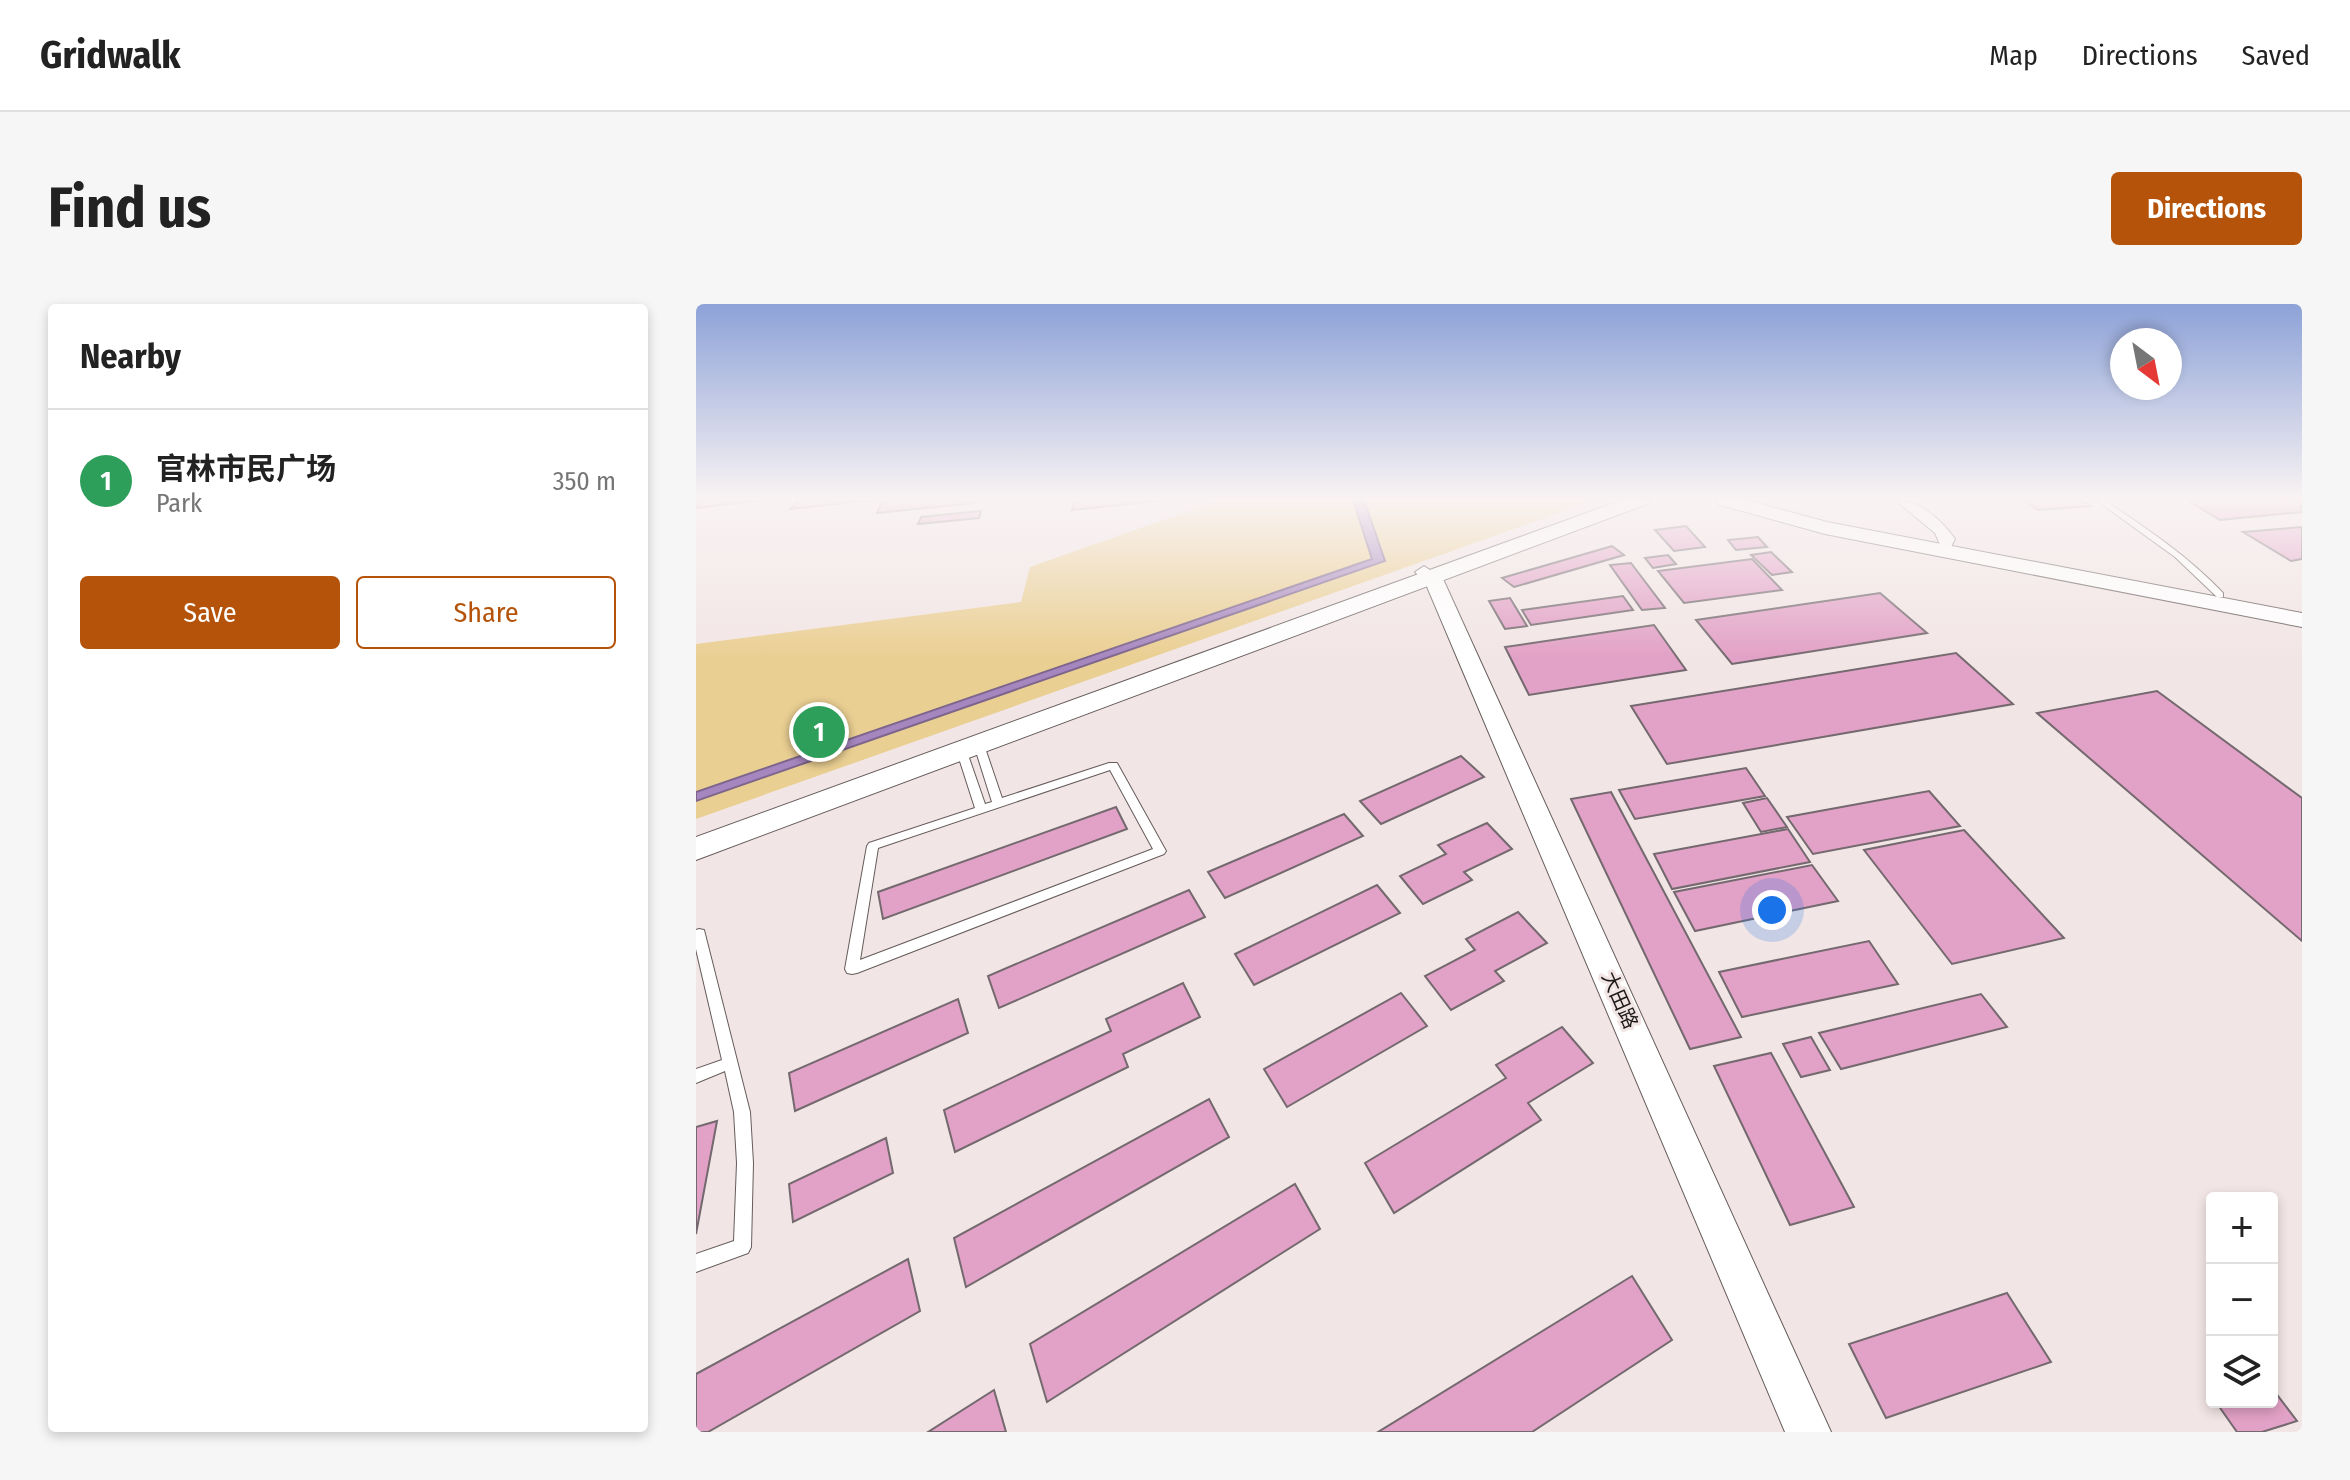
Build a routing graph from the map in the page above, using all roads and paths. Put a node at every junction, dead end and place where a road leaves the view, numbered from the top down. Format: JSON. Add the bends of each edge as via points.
{"nodes":[{"id":1,"x":1489,"y":553,"type":"edge"},
{"id":2,"x":1494,"y":553,"type":"edge"},
{"id":3,"x":1950,"y":553,"type":"edge"},
{"id":4,"x":1992,"y":553,"type":"edge"},
{"id":5,"x":2176,"y":553,"type":"edge"},
{"id":6,"x":1429,"y":576,"type":"junction"},
{"id":7,"x":2220,"y":595,"type":"junction"},
{"id":8,"x":2302,"y":610,"type":"edge"},
{"id":9,"x":2302,"y":620,"type":"edge"},
{"id":10,"x":971,"y":748,"type":"junction"},
{"id":11,"x":998,"y":803,"type":"junction"},
{"id":12,"x":981,"y":809,"type":"junction"},
{"id":13,"x":696,"y":835,"type":"edge"},
{"id":14,"x":696,"y":849,"type":"edge"},
{"id":15,"x":696,"y":935,"type":"edge"},
{"id":16,"x":730,"y":1063,"type":"junction"},
{"id":17,"x":696,"y":1076,"type":"edge"},
{"id":18,"x":696,"y":1263,"type":"edge"},
{"id":19,"x":1808,"y":1432,"type":"edge"}],
"edges":[{"from":1,"to":6,"type":"main road"},
{"from":2,"to":6,"type":"main road"},
{"from":3,"to":9,"type":"main road"},
{"from":4,"to":7,"type":"main road"},
{"from":5,"to":7,"type":"lane"},
{"from":6,"to":10,"type":"main road"},
{"from":6,"to":13,"type":"main road"},
{"from":6,"to":19,"type":"street","name":"大田路"},
{"from":7,"to":8,"type":"main road"},
{"from":10,"to":11,"type":"lane"},
{"from":10,"to":12,"type":"lane"},
{"from":10,"to":14,"type":"main road"},
{"from":11,"to":12,"type":"lane"},
{"from":11,"to":12,"type":"lane","via":[[1113,765],[1160,851],[852,969],[873,846]]},
{"from":15,"to":16,"type":"lane"},
{"from":16,"to":17,"type":"lane"},
{"from":16,"to":18,"type":"lane","via":[[742,1112],[742,1247]]}]}
